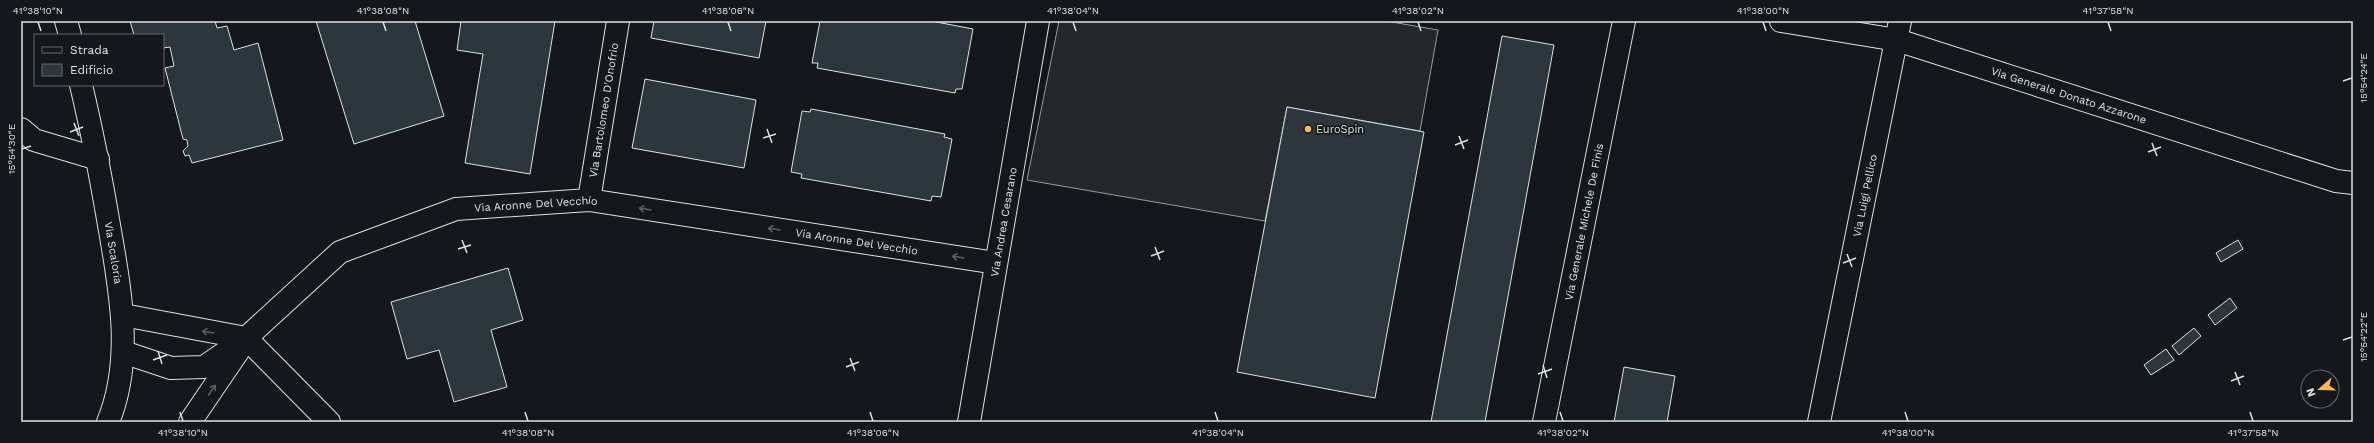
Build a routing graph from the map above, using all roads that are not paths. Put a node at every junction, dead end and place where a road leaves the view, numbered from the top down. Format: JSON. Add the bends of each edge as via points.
{"nodes":[{"id":1,"x":66,"y":21,"type":"edge"},
{"id":2,"x":618,"y":21,"type":"edge"},
{"id":3,"x":1038,"y":21,"type":"edge"},
{"id":4,"x":1624,"y":21,"type":"edge"},
{"id":5,"x":1781,"y":21,"type":"edge"},
{"id":6,"x":1898,"y":31,"type":"edge"},
{"id":7,"x":70,"y":34,"type":"edge"},
{"id":8,"x":81,"y":86,"type":"edge"},
{"id":9,"x":21,"y":129,"type":"edge"},
{"id":10,"x":98,"y":159,"type":"junction"},
{"id":11,"x":2353,"y":183,"type":"edge"},
{"id":12,"x":589,"y":200,"type":"junction"},
{"id":13,"x":996,"y":263,"type":"junction"},
{"id":14,"x":123,"y":315,"type":"junction"},
{"id":15,"x":246,"y":338,"type":"junction"},
{"id":16,"x":123,"y":352,"type":"junction"},
{"id":17,"x":108,"y":422,"type":"edge"},
{"id":18,"x":190,"y":422,"type":"edge"},
{"id":19,"x":329,"y":422,"type":"edge"},
{"id":20,"x":969,"y":422,"type":"edge"},
{"id":21,"x":1544,"y":422,"type":"edge"},
{"id":22,"x":1819,"y":422,"type":"edge"}],
"edges":[{"from":1,"to":7,"type":"street"},
{"from":2,"to":12,"type":"street","name":"Via Bartolomeo D'Onofrio"},
{"from":3,"to":13,"type":"street","name":"Via Andrea Cesarano"},
{"from":4,"to":21,"type":"street","name":"Via Generale Michele De Finis"},
{"from":5,"to":6,"type":"street","name":"Via Generale Donato Azzarone"},
{"from":6,"to":11,"type":"street","name":"Via Generale Donato Azzarone","via":[[2336,181]]},
{"from":6,"to":22,"type":"street","name":"Via Luigi Pellico"},
{"from":8,"to":10,"type":"street","name":"Via Scaloria"},
{"from":9,"to":10,"type":"street","via":[[34,140]]},
{"from":10,"to":14,"type":"street","name":"Via Scaloria"},
{"from":13,"to":12,"type":"street","name":"Via Aronne Del Vecchio","one_way":true},
{"from":12,"to":15,"type":"street","name":"Via Aronne Del Vecchio","via":[[456,209],[340,252]]},
{"from":13,"to":20,"type":"street","name":"Via Andrea Cesarano"},
{"from":15,"to":14,"type":"street","one_way":true},
{"from":14,"to":16,"type":"street","name":"Via Scaloria"},
{"from":15,"to":16,"type":"street","name":"Via Aronne Del Vecchio","via":[[204,367],[171,368]]},
{"from":18,"to":15,"type":"street","one_way":true},
{"from":15,"to":19,"type":"street"},
{"from":16,"to":17,"type":"street","name":"Via Scaloria","via":[[119,385]]}]}
